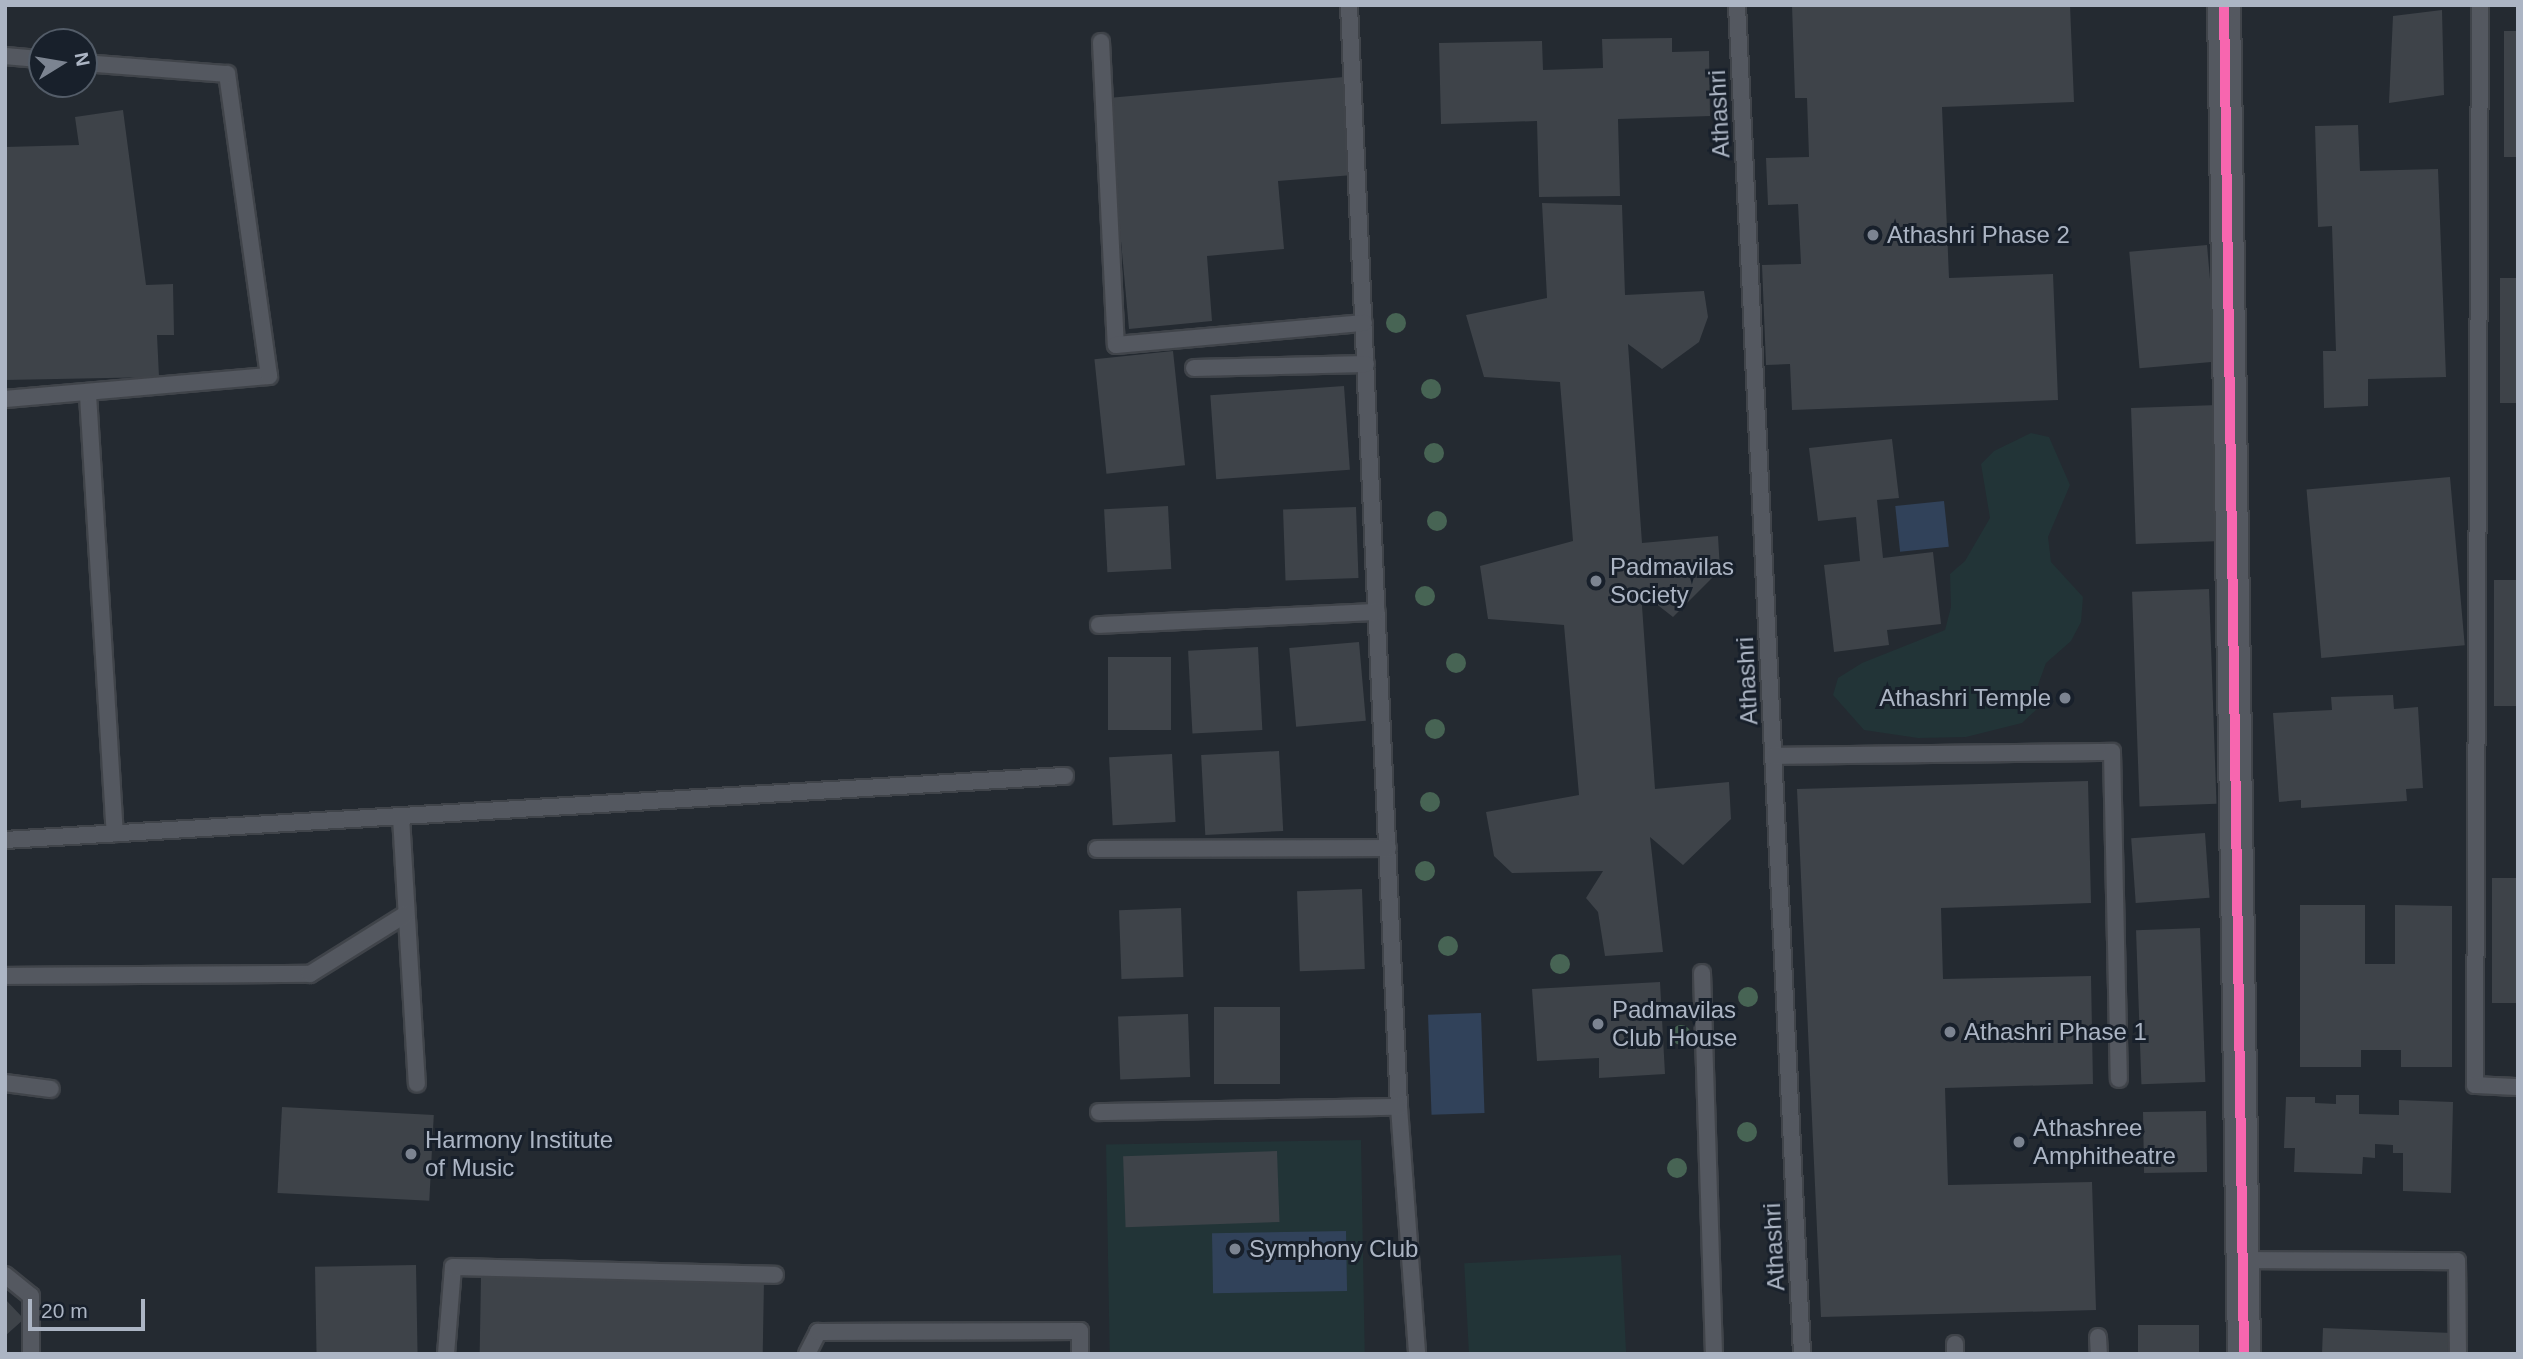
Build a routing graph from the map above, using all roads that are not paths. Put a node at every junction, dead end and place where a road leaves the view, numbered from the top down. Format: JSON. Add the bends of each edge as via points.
{"nodes":[{"id":1,"x":1737,"y":5,"type":"edge"},
{"id":2,"x":2224,"y":5,"type":"edge"},
{"id":3,"x":2480,"y":5,"type":"edge"},
{"id":4,"x":1349,"y":6,"type":"edge"},
{"id":5,"x":1101,"y":42,"type":"dead end"},
{"id":6,"x":5,"y":56,"type":"edge"},
{"id":7,"x":28,"y":58,"type":"edge"},
{"id":8,"x":98,"y":64,"type":"edge"},
{"id":9,"x":1364,"y":323,"type":"junction"},
{"id":10,"x":1366,"y":364,"type":"junction"},
{"id":11,"x":1194,"y":368,"type":"dead end"},
{"id":12,"x":88,"y":395,"type":"junction"},
{"id":13,"x":5,"y":400,"type":"edge"},
{"id":14,"x":1377,"y":612,"type":"junction"},
{"id":15,"x":1099,"y":625,"type":"dead end"},
{"id":16,"x":1773,"y":757,"type":"junction"},
{"id":17,"x":1065,"y":776,"type":"dead end"},
{"id":18,"x":401,"y":817,"type":"junction"},
{"id":19,"x":115,"y":834,"type":"junction"},
{"id":20,"x":5,"y":840,"type":"edge"},
{"id":21,"x":1388,"y":848,"type":"junction"},
{"id":22,"x":1097,"y":849,"type":"dead end"},
{"id":23,"x":406,"y":914,"type":"junction"},
{"id":24,"x":1702,"y":974,"type":"dead end"},
{"id":25,"x":5,"y":976,"type":"edge"},
{"id":26,"x":2119,"y":1079,"type":"dead end"},
{"id":27,"x":5,"y":1083,"type":"edge"},
{"id":28,"x":417,"y":1084,"type":"dead end"},
{"id":29,"x":2518,"y":1087,"type":"edge"},
{"id":30,"x":51,"y":1089,"type":"dead end"},
{"id":31,"x":1399,"y":1107,"type":"junction"},
{"id":32,"x":1099,"y":1112,"type":"dead end"},
{"id":33,"x":2242,"y":1260,"type":"junction"},
{"id":34,"x":5,"y":1275,"type":"edge"},
{"id":35,"x":775,"y":1275,"type":"dead end"},
{"id":36,"x":31,"y":1354,"type":"edge"},
{"id":37,"x":446,"y":1354,"type":"edge"},
{"id":38,"x":807,"y":1354,"type":"edge"},
{"id":39,"x":1080,"y":1354,"type":"edge"},
{"id":40,"x":1417,"y":1354,"type":"edge"},
{"id":41,"x":1714,"y":1354,"type":"edge"},
{"id":42,"x":1802,"y":1354,"type":"edge"},
{"id":43,"x":2244,"y":1354,"type":"edge"},
{"id":44,"x":2458,"y":1354,"type":"edge"}],
"edges":[{"from":1,"to":16,"type":"lane","name":"Athashri"},
{"from":2,"to":33,"type":"street"},
{"from":3,"to":29,"type":"lane","via":[[2475,1085]]},
{"from":4,"to":9,"type":"lane"},
{"from":5,"to":9,"type":"lane","via":[[1116,345]]},
{"from":6,"to":7,"type":"lane"},
{"from":8,"to":12,"type":"lane","via":[[227,75],[269,376]]},
{"from":9,"to":10,"type":"lane"},
{"from":10,"to":11,"type":"lane"},
{"from":10,"to":14,"type":"lane"},
{"from":12,"to":13,"type":"lane"},
{"from":12,"to":19,"type":"lane"},
{"from":14,"to":15,"type":"lane"},
{"from":14,"to":21,"type":"lane"},
{"from":16,"to":26,"type":"lane","via":[[2112,752]]},
{"from":16,"to":42,"type":"lane","name":"Athashri"},
{"from":17,"to":18,"type":"lane"},
{"from":18,"to":19,"type":"lane"},
{"from":18,"to":23,"type":"lane"},
{"from":19,"to":20,"type":"lane"},
{"from":21,"to":22,"type":"lane"},
{"from":21,"to":31,"type":"lane"},
{"from":23,"to":25,"type":"lane","via":[[310,974]]},
{"from":23,"to":28,"type":"lane"},
{"from":24,"to":41,"type":"lane"},
{"from":27,"to":30,"type":"lane"},
{"from":31,"to":32,"type":"lane"},
{"from":31,"to":40,"type":"lane"},
{"from":33,"to":43,"type":"street"},
{"from":33,"to":44,"type":"lane","via":[[2457,1261]]},
{"from":34,"to":36,"type":"lane","via":[[31,1296]]},
{"from":35,"to":37,"type":"lane","via":[[453,1267]]},
{"from":38,"to":39,"type":"lane","via":[[818,1332],[1066,1331],[1080,1331]]}]}
